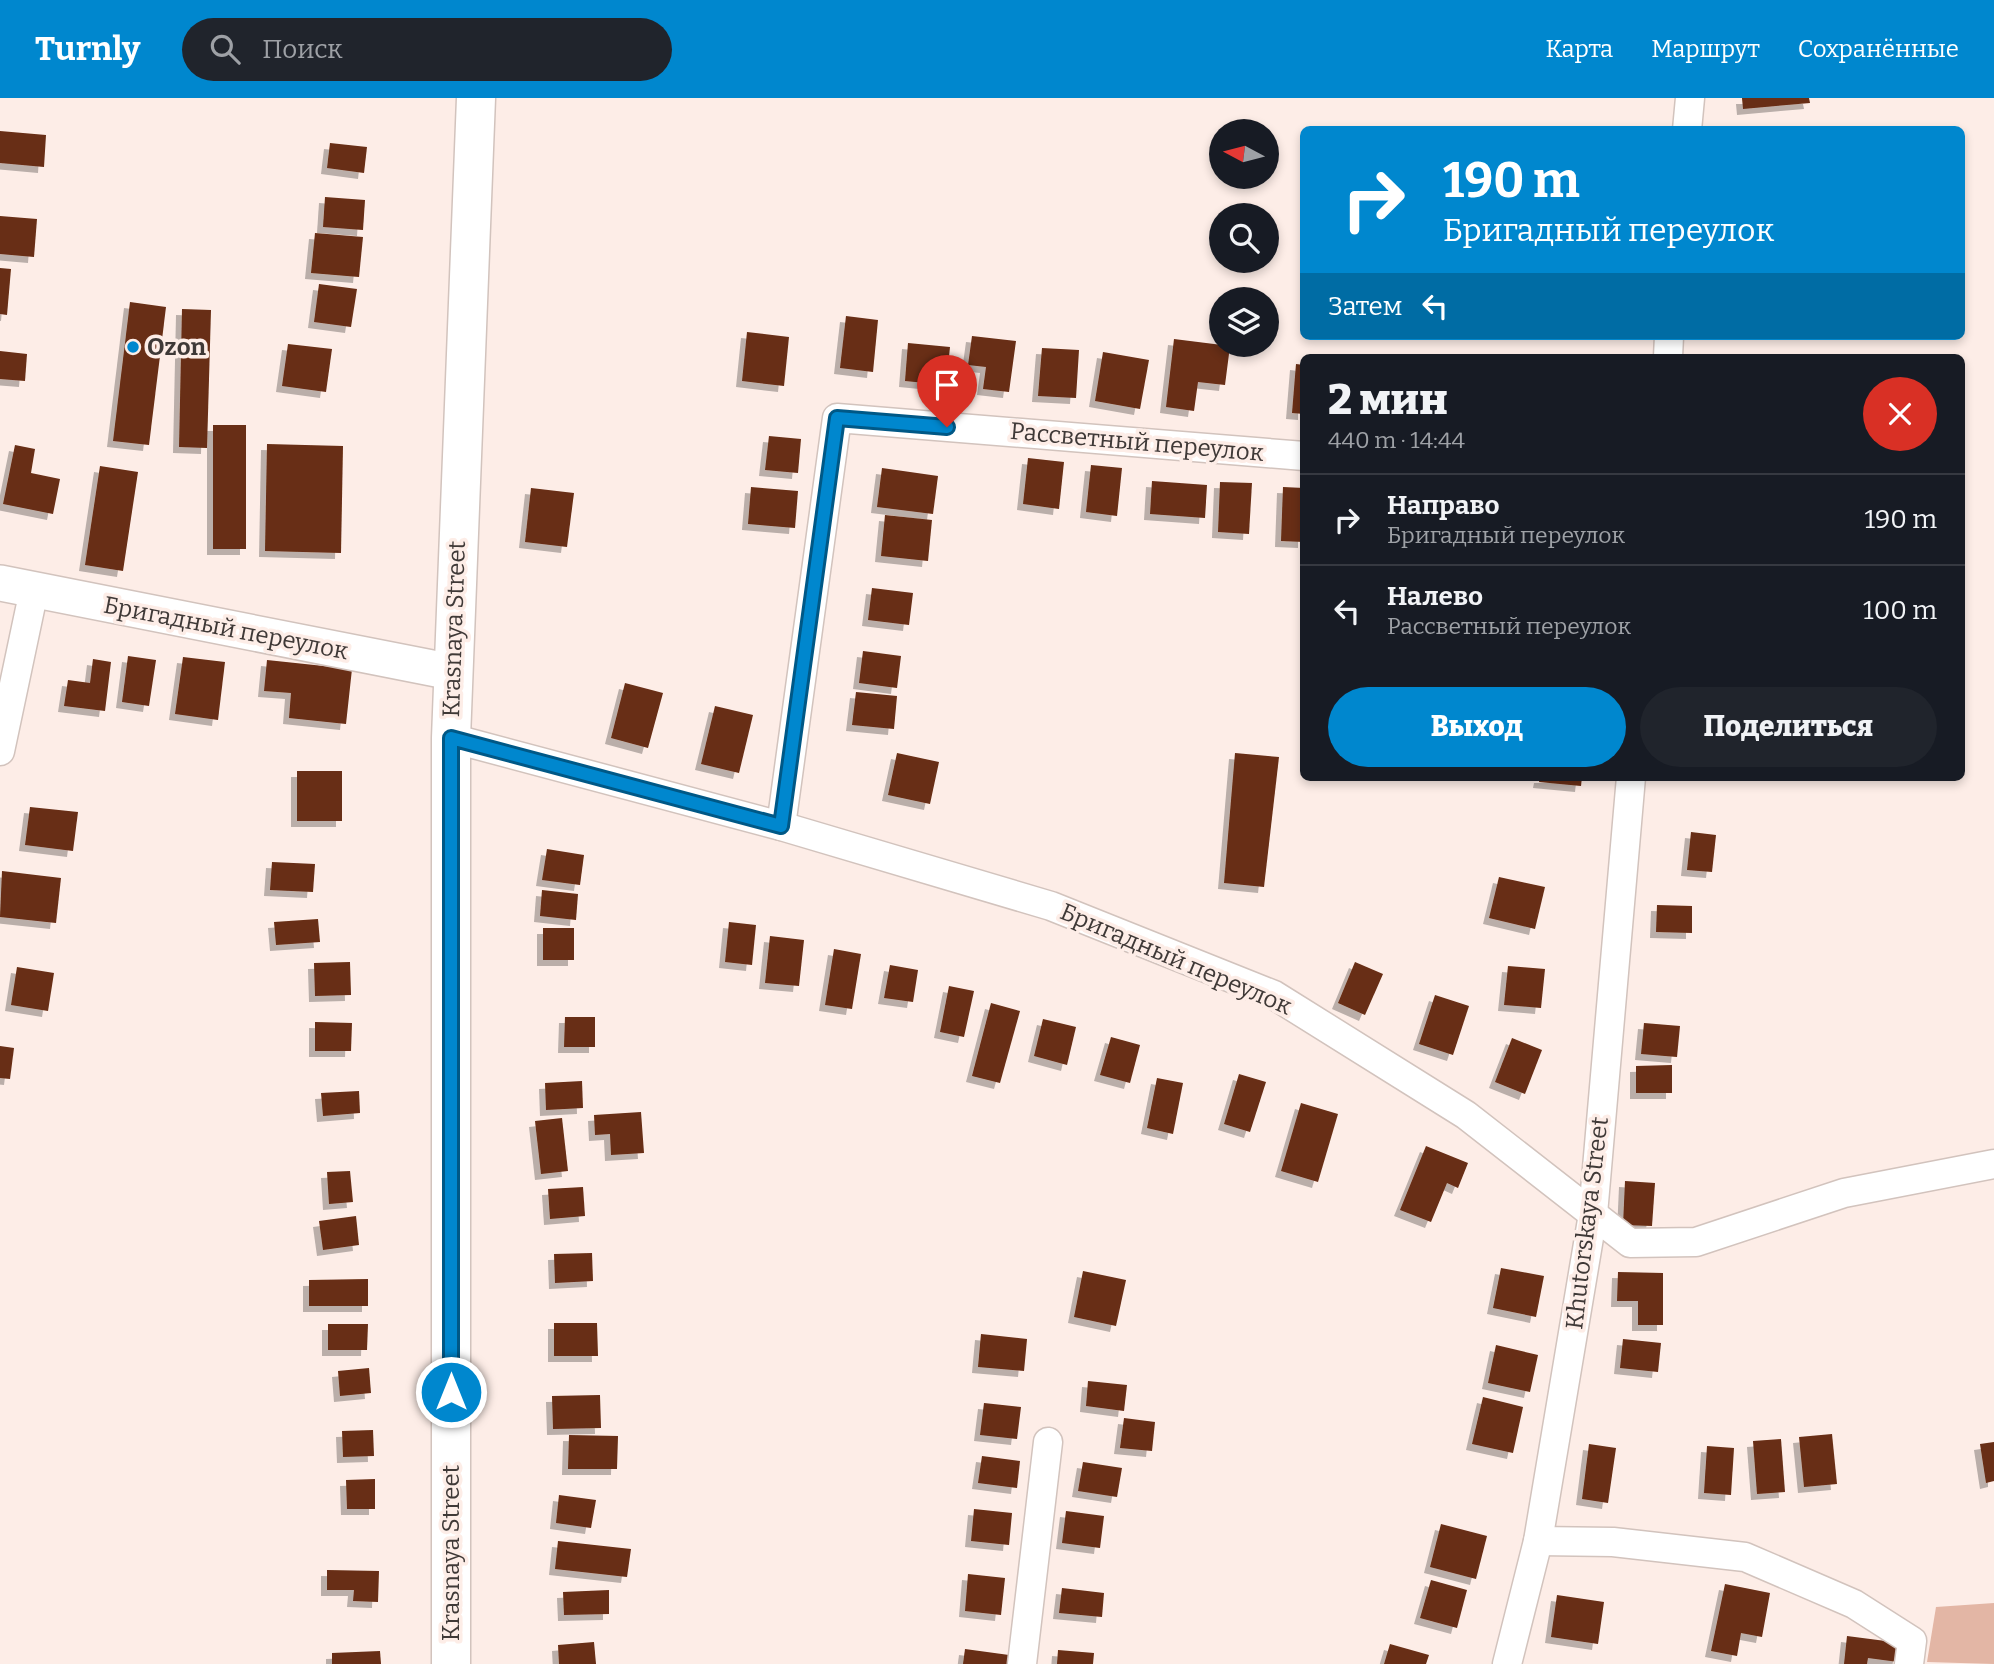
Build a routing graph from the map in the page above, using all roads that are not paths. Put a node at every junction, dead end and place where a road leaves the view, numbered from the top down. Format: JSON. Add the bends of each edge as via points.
{"nodes":[{"id":1,"x":476,"y":98,"type":"edge"},
{"id":2,"x":1690,"y":98,"type":"edge"},
{"id":3,"x":1687,"y":126,"type":"edge"},
{"id":4,"x":1300,"y":456,"type":"edge"},
{"id":5,"x":0,"y":583,"type":"edge"},
{"id":6,"x":34,"y":590,"type":"junction"},
{"id":7,"x":452,"y":672,"type":"junction"},
{"id":8,"x":451,"y":738,"type":"junction"},
{"id":9,"x":0,"y":751,"type":"edge"},
{"id":10,"x":1631,"y":781,"type":"edge"},
{"id":11,"x":781,"y":826,"type":"junction"},
{"id":12,"x":1994,"y":1164,"type":"edge"},
{"id":13,"x":1593,"y":1214,"type":"junction"},
{"id":14,"x":1048,"y":1442,"type":"dead end"},
{"id":15,"x":1538,"y":1541,"type":"junction"},
{"id":16,"x":451,"y":1664,"type":"edge"},
{"id":17,"x":1022,"y":1664,"type":"edge"},
{"id":18,"x":1507,"y":1664,"type":"edge"},
{"id":19,"x":1909,"y":1664,"type":"edge"}],
"edges":[{"from":1,"to":7,"type":"main road","name":"Krasnaya Street"},
{"from":2,"to":3,"type":"street"},
{"from":4,"to":11,"type":"street","name":"Рассветный переулок","via":[[837,418]]},
{"from":5,"to":6,"type":"street","name":"Бригадный переулок"},
{"from":6,"to":7,"type":"street","name":"Бригадный переулок"},
{"from":6,"to":9,"type":"street"},
{"from":7,"to":8,"type":"main road","name":"Krasnaya Street"},
{"from":8,"to":11,"type":"street","name":"Бригадный переулок"},
{"from":8,"to":16,"type":"main road","name":"Krasnaya Street"},
{"from":10,"to":13,"type":"street","name":"Khutorskaya Street"},
{"from":11,"to":13,"type":"street","name":"Бригадный переулок","via":[[1051,906],[1274,995],[1466,1115]]},
{"from":12,"to":13,"type":"street","name":"Бригадный переулок","via":[[1844,1193],[1696,1242],[1630,1243]]},
{"from":13,"to":15,"type":"street","name":"Khutorskaya Street"},
{"from":14,"to":17,"type":"street"},
{"from":15,"to":18,"type":"street","name":"Khutorskaya Street"},
{"from":15,"to":19,"type":"street","via":[[1613,1542],[1745,1557],[1854,1604],[1912,1641]]}]}
